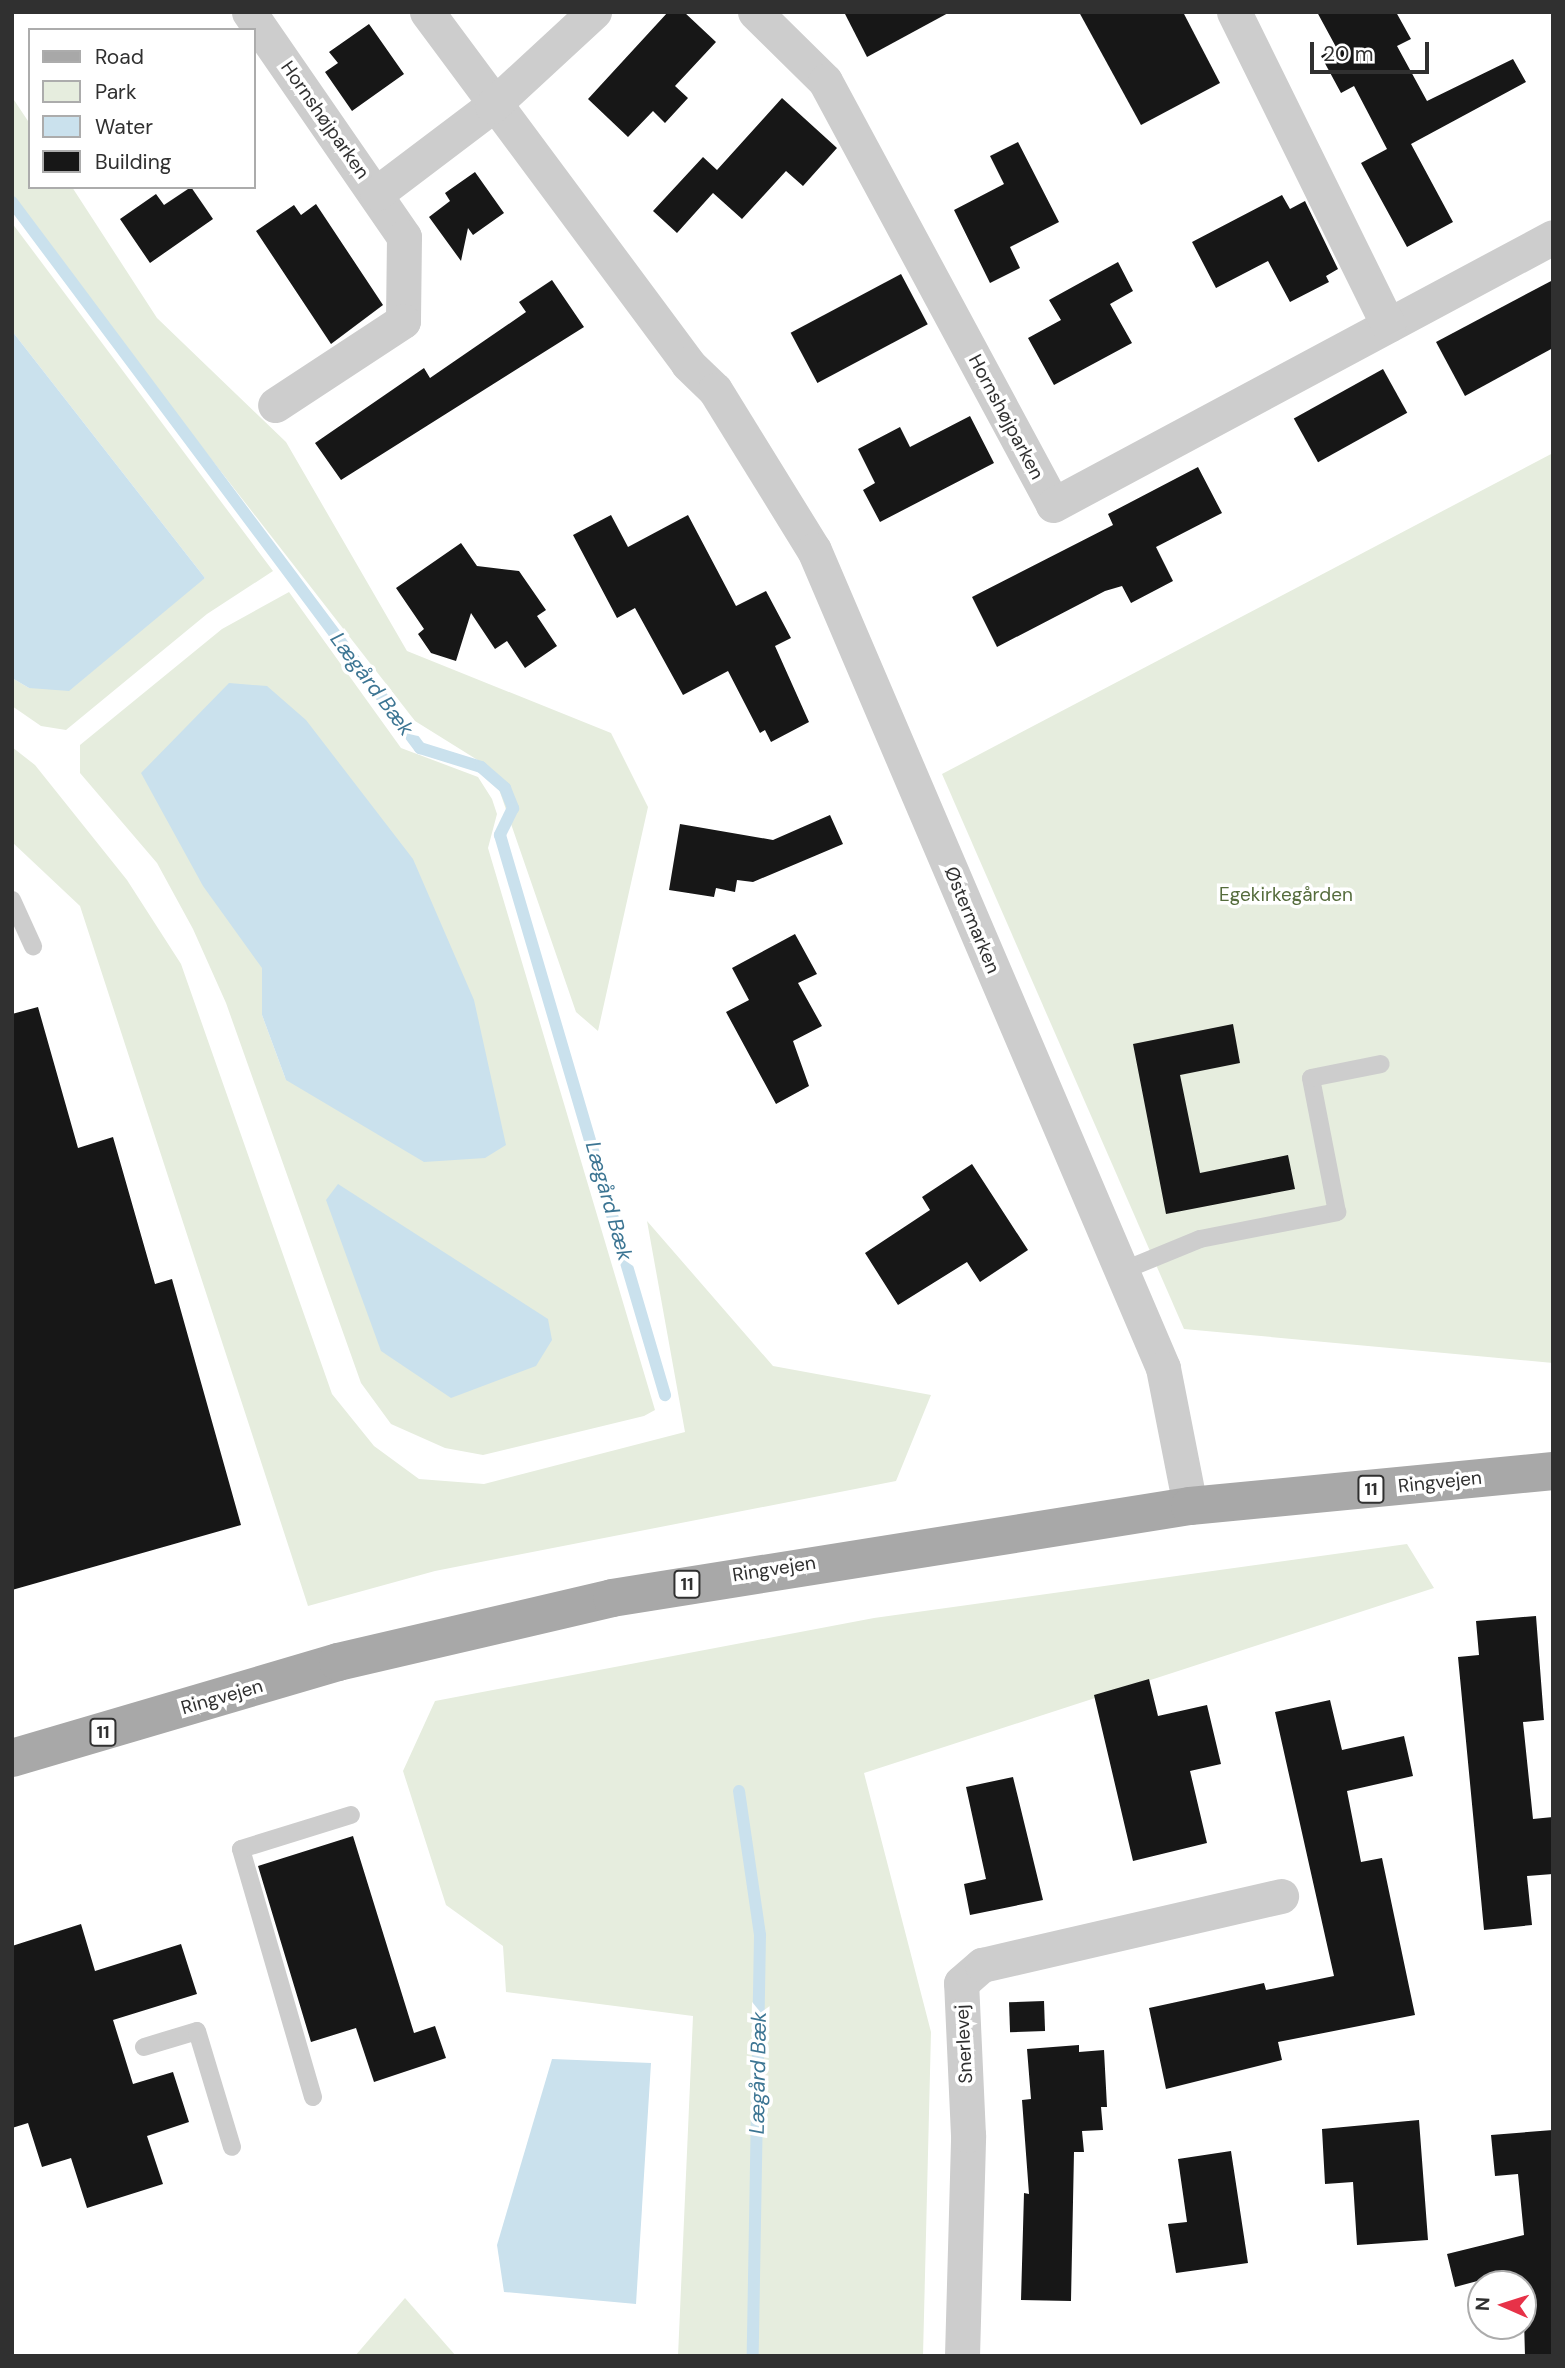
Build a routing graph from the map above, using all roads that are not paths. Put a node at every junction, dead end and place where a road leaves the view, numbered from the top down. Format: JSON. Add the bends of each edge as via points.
{"nodes":[{"id":1,"x":249,"y":12,"type":"edge"},
{"id":2,"x":427,"y":12,"type":"edge"},
{"id":3,"x":594,"y":12,"type":"edge"},
{"id":4,"x":755,"y":12,"type":"edge"},
{"id":5,"x":1234,"y":12,"type":"edge"},
{"id":6,"x":492,"y":106,"type":"junction"},
{"id":7,"x":377,"y":193,"type":"junction"},
{"id":8,"x":1553,"y":237,"type":"edge"},
{"id":9,"x":1388,"y":325,"type":"junction"},
{"id":10,"x":275,"y":405,"type":"dead end"},
{"id":11,"x":12,"y":900,"type":"edge"},
{"id":12,"x":33,"y":946,"type":"dead end"},
{"id":13,"x":1381,"y":1065,"type":"dead end"},
{"id":14,"x":1122,"y":1271,"type":"junction"},
{"id":15,"x":1553,"y":1471,"type":"edge"},
{"id":16,"x":1190,"y":1506,"type":"junction"},
{"id":17,"x":12,"y":1758,"type":"edge"},
{"id":18,"x":351,"y":1815,"type":"dead end"},
{"id":19,"x":1280,"y":1896,"type":"dead end"},
{"id":20,"x":144,"y":2047,"type":"dead end"},
{"id":21,"x":313,"y":2097,"type":"dead end"},
{"id":22,"x":232,"y":2147,"type":"dead end"},
{"id":23,"x":962,"y":2356,"type":"edge"}],
"edges":[{"from":1,"to":7,"type":"street","name":"Hornshøjparken"},
{"from":2,"to":6,"type":"street"},
{"from":3,"to":6,"type":"street","name":"Hornshøjparken"},
{"from":4,"to":9,"type":"street","name":"Hornshøjparken","via":[[825,81],[1054,505]]},
{"from":5,"to":9,"type":"street"},
{"from":6,"to":7,"type":"street","name":"Hornshøjparken"},
{"from":6,"to":14,"type":"street","name":"Østermarken","via":[[688,364],[715,390],[814,550]]},
{"from":7,"to":10,"type":"street","name":"Hornshøjparken","via":[[404,237],[403,321]]},
{"from":8,"to":9,"type":"street","name":"Hornshøjparken"},
{"from":11,"to":12,"type":"lane"},
{"from":13,"to":14,"type":"lane","via":[[1311,1078],[1338,1212],[1200,1239]]},
{"from":14,"to":16,"type":"street","name":"Østermarken","via":[[1163,1368]]},
{"from":15,"to":16,"type":"main road","name":"Ringvejen","number":"11"},
{"from":16,"to":17,"type":"main road","name":"Ringvejen","number":"11","via":[[612,1598],[338,1662]]},
{"from":18,"to":21,"type":"lane","via":[[241,1849]]},
{"from":19,"to":23,"type":"street","name":"Snerlevej","via":[[982,1965],[961,1983],[968,2135]]},
{"from":20,"to":22,"type":"lane","via":[[197,2031]]}]}
